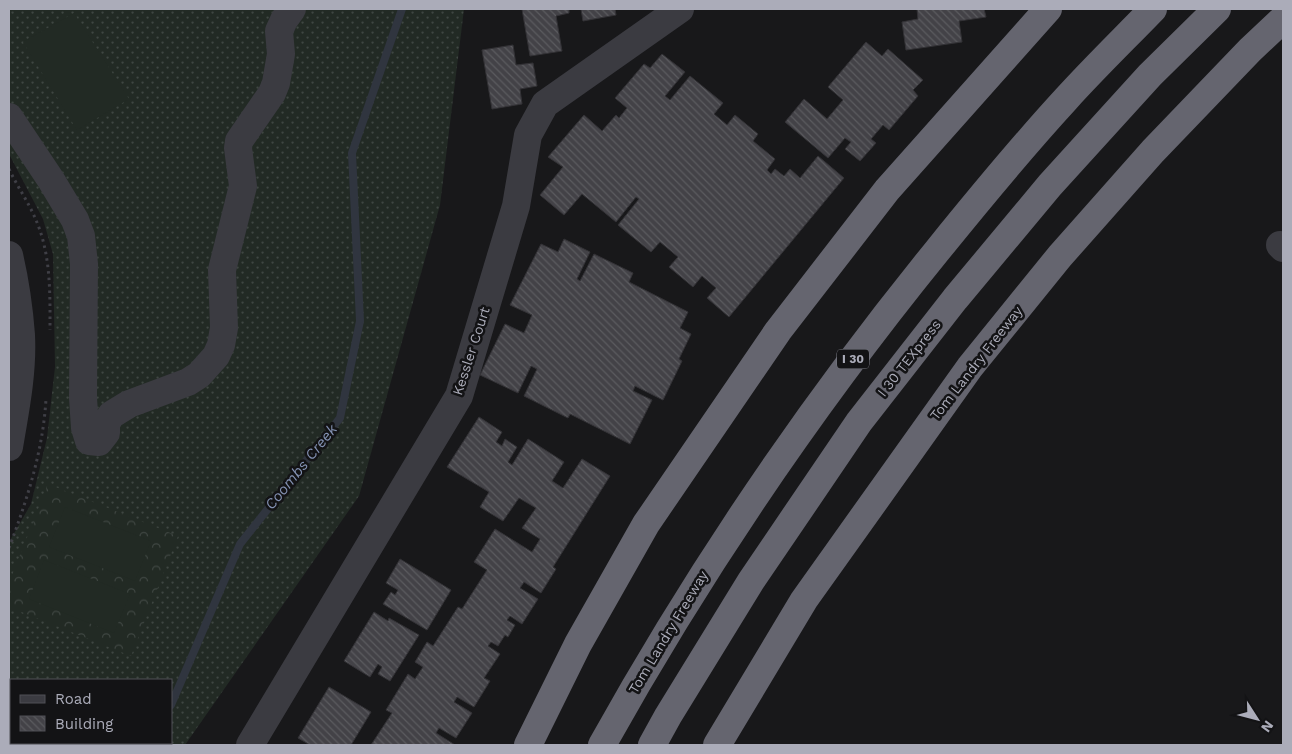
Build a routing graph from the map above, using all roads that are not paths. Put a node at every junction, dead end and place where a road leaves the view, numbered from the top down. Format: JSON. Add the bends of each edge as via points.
{"nodes":[{"id":1,"x":292,"y":9,"type":"edge"},
{"id":2,"x":680,"y":9,"type":"edge"},
{"id":3,"x":1048,"y":9,"type":"edge"},
{"id":4,"x":1153,"y":9,"type":"edge"},
{"id":5,"x":1217,"y":9,"type":"edge"},
{"id":6,"x":1283,"y":19,"type":"edge"},
{"id":7,"x":9,"y":117,"type":"edge"},
{"id":8,"x":9,"y":254,"type":"edge"},
{"id":9,"x":9,"y":447,"type":"edge"},
{"id":10,"x":250,"y":745,"type":"edge"},
{"id":11,"x":528,"y":745,"type":"edge"},
{"id":12,"x":602,"y":745,"type":"edge"},
{"id":13,"x":652,"y":745,"type":"edge"},
{"id":14,"x":717,"y":745,"type":"edge"}],
"edges":[{"from":1,"to":7,"type":"street","via":[[279,31],[281,42],[276,83],[239,140],[243,186],[222,270],[224,328],[221,345],[216,356],[188,382],[129,404],[111,415],[106,433],[99,442],[89,441],[85,428],[82,236],[51,180]]},
{"from":2,"to":10,"type":"street","name":"Kessler Court","via":[[545,104],[528,135],[516,206],[459,396]]},
{"from":3,"to":11,"type":"highway","via":[[887,190],[778,331],[646,524],[578,644]]},
{"from":4,"to":12,"type":"highway","name":"Tom Landry Freeway","number":"I 30","via":[[1066,98],[884,317],[798,432],[716,553]]},
{"from":5,"to":13,"type":"highway","name":"I 30 TEXpress","via":[[1150,75],[1050,185],[865,414],[751,581]]},
{"from":6,"to":14,"type":"highway","name":"Tom Landry Freeway","via":[[1153,151],[1060,256],[970,367],[804,600]]},
{"from":8,"to":9,"type":"street","via":[[21,336],[18,398]]}]}
